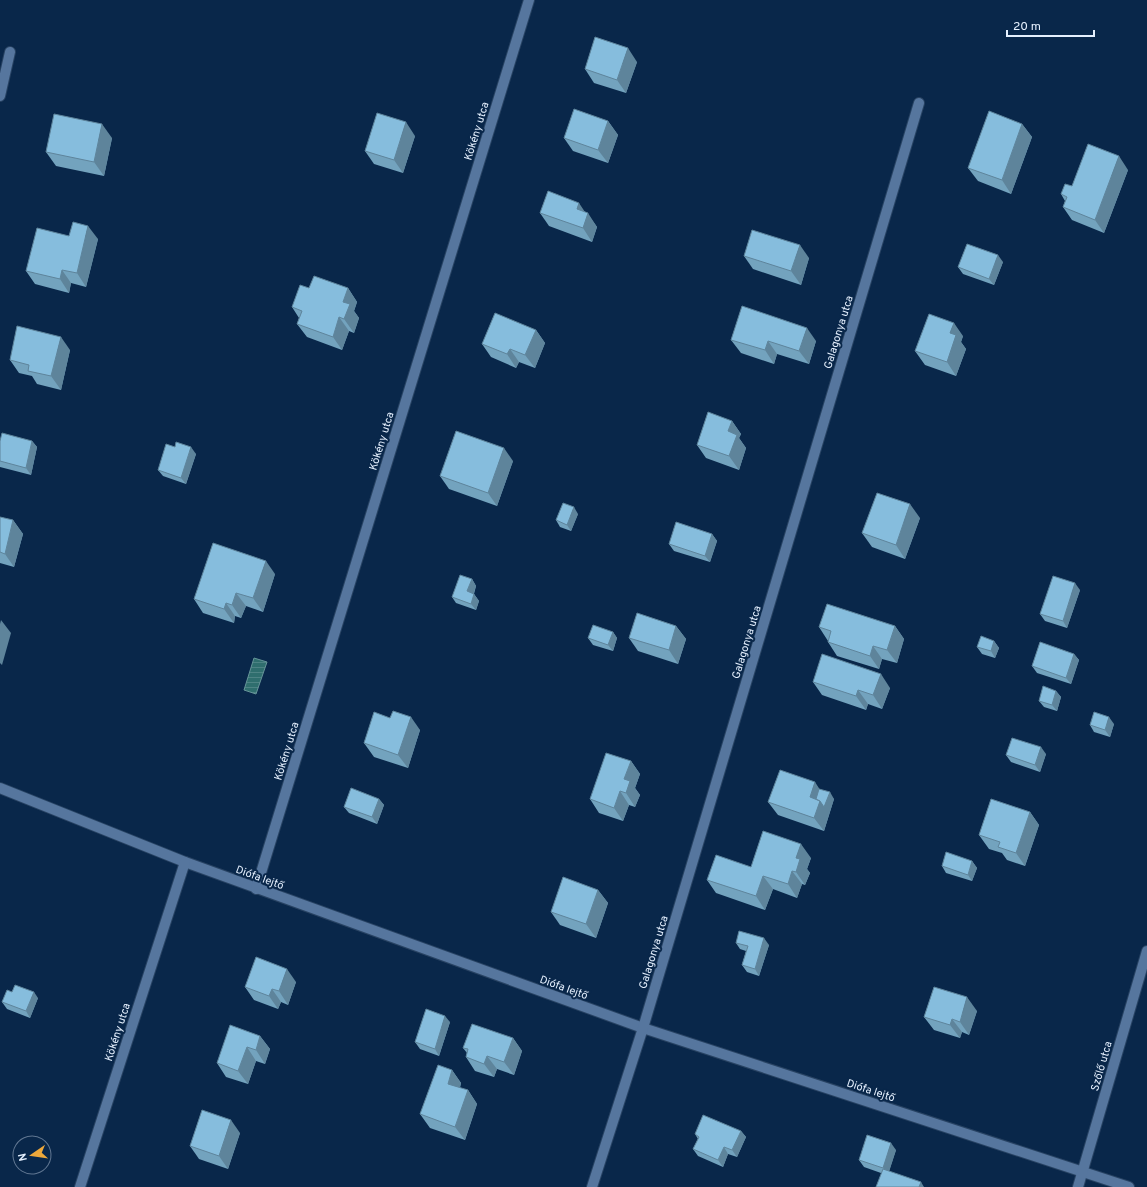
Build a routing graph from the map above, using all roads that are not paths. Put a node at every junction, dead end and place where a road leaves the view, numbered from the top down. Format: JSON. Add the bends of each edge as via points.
{"nodes":[{"id":1,"x":529,"y":0,"type":"edge"},
{"id":2,"x":10,"y":52,"type":"dead end"},
{"id":3,"x":0,"y":96,"type":"edge"},
{"id":4,"x":919,"y":103,"type":"dead end"},
{"id":5,"x":0,"y":788,"type":"edge"},
{"id":6,"x":185,"y":862,"type":"junction"},
{"id":7,"x":256,"y":889,"type":"junction"},
{"id":8,"x":1147,"y":951,"type":"edge"},
{"id":9,"x":643,"y":1028,"type":"junction"},
{"id":10,"x":1083,"y":1172,"type":"junction"},
{"id":11,"x":80,"y":1187,"type":"edge"},
{"id":12,"x":592,"y":1187,"type":"edge"},
{"id":13,"x":1078,"y":1187,"type":"edge"},
{"id":14,"x":1129,"y":1187,"type":"edge"}],
"edges":[{"from":1,"to":7,"type":"street","name":"Kökény utca"},
{"from":2,"to":3,"type":"street"},
{"from":4,"to":9,"type":"street","name":"Galagonya utca"},
{"from":5,"to":6,"type":"street","name":"Diófa lejtő"},
{"from":6,"to":7,"type":"street","name":"Diófa lejtő"},
{"from":6,"to":11,"type":"street","name":"Kökény utca"},
{"from":7,"to":9,"type":"street","name":"Diófa lejtő"},
{"from":8,"to":10,"type":"street","name":"Szőlő utca"},
{"from":9,"to":10,"type":"street","name":"Diófa lejtő"},
{"from":9,"to":12,"type":"street","name":"Galagonya utca"},
{"from":10,"to":13,"type":"street","name":"Szőlő utca"},
{"from":10,"to":14,"type":"street","name":"Diófa lejtő"}]}
